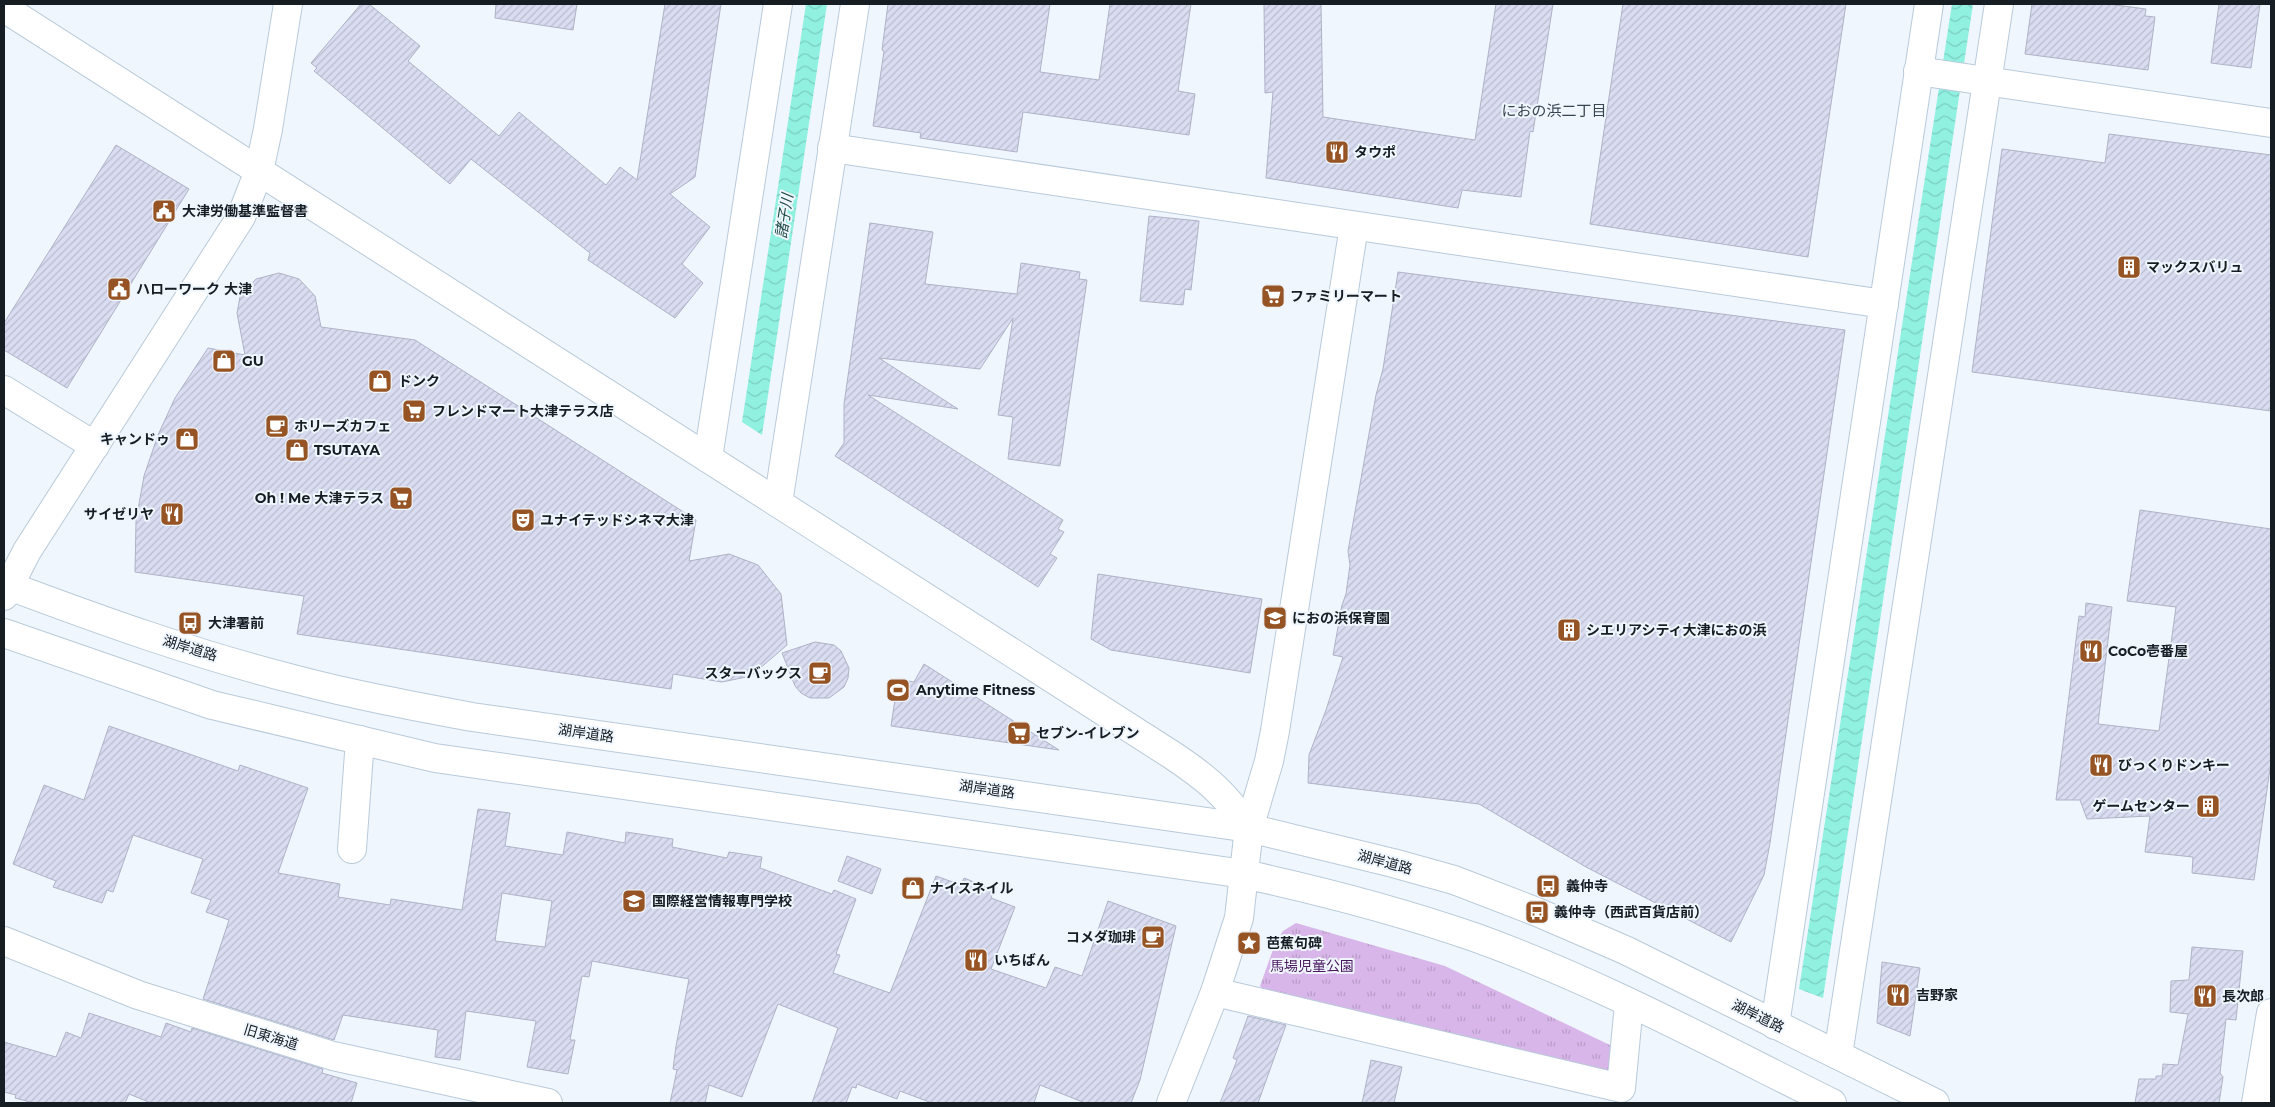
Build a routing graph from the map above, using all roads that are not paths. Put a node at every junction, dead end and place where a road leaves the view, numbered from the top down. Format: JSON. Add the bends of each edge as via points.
{"nodes":[{"id":1,"x":288,"y":4,"type":"edge"},
{"id":2,"x":778,"y":4,"type":"edge"},
{"id":3,"x":855,"y":4,"type":"edge"},
{"id":4,"x":1929,"y":4,"type":"edge"},
{"id":5,"x":1999,"y":4,"type":"edge"},
{"id":6,"x":4,"y":8,"type":"edge"},
{"id":7,"x":1928,"y":72,"type":"junction"},
{"id":8,"x":1977,"y":79,"type":"junction"},
{"id":9,"x":2271,"y":122,"type":"edge"},
{"id":10,"x":832,"y":148,"type":"junction"},
{"id":11,"x":258,"y":171,"type":"junction"},
{"id":12,"x":1354,"y":226,"type":"junction"},
{"id":13,"x":1884,"y":304,"type":"junction"},
{"id":14,"x":4,"y":390,"type":"edge"},
{"id":15,"x":95,"y":446,"type":"junction"},
{"id":16,"x":708,"y":458,"type":"junction"},
{"id":17,"x":778,"y":503,"type":"junction"},
{"id":18,"x":5,"y":589,"type":"edge"},
{"id":19,"x":4,"y":633,"type":"edge"},
{"id":20,"x":360,"y":740,"type":"junction"},
{"id":21,"x":1249,"y":828,"type":"junction"},
{"id":22,"x":352,"y":849,"type":"dead end"},
{"id":23,"x":1244,"y":874,"type":"junction"},
{"id":24,"x":4,"y":941,"type":"edge"},
{"id":25,"x":1215,"y":992,"type":"junction"},
{"id":26,"x":1630,"y":1004,"type":"junction"},
{"id":27,"x":2271,"y":1012,"type":"edge"},
{"id":28,"x":1776,"y":1025,"type":"junction"},
{"id":29,"x":1838,"y":1055,"type":"junction"},
{"id":30,"x":548,"y":1103,"type":"edge"},
{"id":31,"x":1171,"y":1103,"type":"edge"},
{"id":32,"x":1832,"y":1103,"type":"edge"},
{"id":33,"x":1935,"y":1103,"type":"edge"},
{"id":34,"x":2256,"y":1103,"type":"edge"}],
"edges":[{"from":1,"to":11,"type":"street","via":[[272,109]]},
{"from":2,"to":16,"type":"street"},
{"from":3,"to":10,"type":"street"},
{"from":4,"to":7,"type":"street"},
{"from":5,"to":8,"type":"street"},
{"from":6,"to":11,"type":"street"},
{"from":7,"to":8,"type":"street"},
{"from":7,"to":13,"type":"street"},
{"from":8,"to":9,"type":"street"},
{"from":8,"to":29,"type":"street"},
{"from":10,"to":12,"type":"street"},
{"from":10,"to":17,"type":"street"},
{"from":11,"to":15,"type":"street","via":[[241,217]]},
{"from":11,"to":16,"type":"street"},
{"from":12,"to":13,"type":"street"},
{"from":12,"to":21,"type":"street","via":[[1275,731]]},
{"from":13,"to":28,"type":"street"},
{"from":14,"to":15,"type":"street"},
{"from":15,"to":18,"type":"street"},
{"from":16,"to":17,"type":"street"},
{"from":17,"to":21,"type":"street","via":[[1178,759],[1212,783],[1231,802]]},
{"from":18,"to":21,"type":"street","name":"湖岸道路","via":[[180,646],[296,680],[390,702]]},
{"from":19,"to":20,"type":"street","via":[[212,705]]},
{"from":20,"to":22,"type":"street"},
{"from":20,"to":23,"type":"street","via":[[435,758]]},
{"from":21,"to":23,"type":"street"},
{"from":21,"to":28,"type":"street","name":"湖岸道路","via":[[1464,884],[1625,950]]},
{"from":23,"to":25,"type":"street","via":[[1239,918]]},
{"from":23,"to":26,"type":"street","via":[[1330,893],[1476,938]]},
{"from":24,"to":30,"type":"street","name":"旧東海道","via":[[138,995],[333,1056]]},
{"from":25,"to":26,"type":"street","via":[[1621,1088]]},
{"from":25,"to":31,"type":"street"},
{"from":26,"to":32,"type":"street"},
{"from":27,"to":34,"type":"street"},
{"from":28,"to":29,"type":"street","name":"湖岸道路"},
{"from":29,"to":33,"type":"street","name":"湖岸道路"}]}
